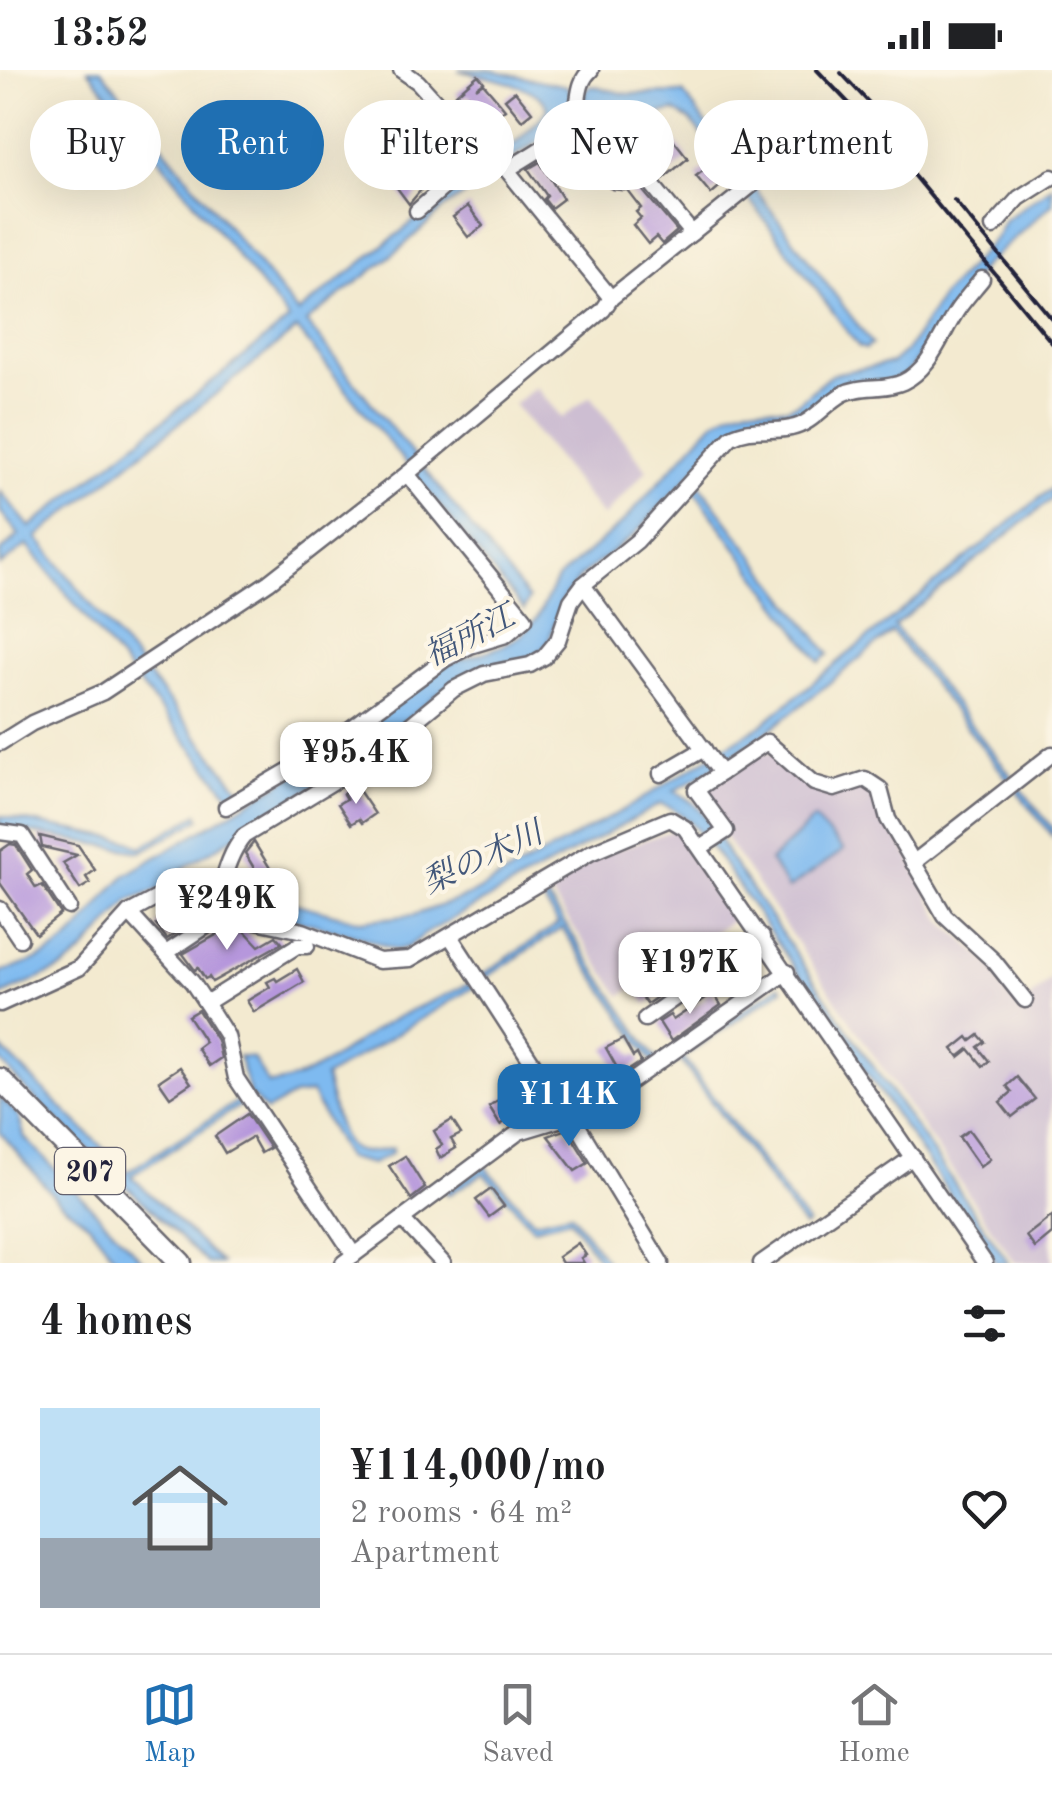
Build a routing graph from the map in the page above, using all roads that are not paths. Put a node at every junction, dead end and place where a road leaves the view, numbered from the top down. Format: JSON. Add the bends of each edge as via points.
{"nodes":[{"id":1,"x":401,"y":70,"type":"edge"},
{"id":2,"x":591,"y":70,"type":"edge"},
{"id":3,"x":434,"y":100,"type":"edge"},
{"id":4,"x":576,"y":100,"type":"edge"},
{"id":5,"x":1052,"y":177,"type":"edge"},
{"id":6,"x":514,"y":179,"type":"edge"},
{"id":7,"x":443,"y":190,"type":"edge"},
{"id":8,"x":657,"y":190,"type":"edge"},
{"id":9,"x":745,"y":190,"type":"edge"},
{"id":10,"x":417,"y":211,"type":"dead end"},
{"id":11,"x":993,"y":227,"type":"dead end"},
{"id":12,"x":692,"y":233,"type":"junction"},
{"id":13,"x":982,"y":279,"type":"dead end"},
{"id":14,"x":611,"y":298,"type":"junction"},
{"id":15,"x":406,"y":474,"type":"junction"},
{"id":16,"x":583,"y":585,"type":"junction"},
{"id":17,"x":0,"y":743,"type":"edge"},
{"id":18,"x":704,"y":750,"type":"junction"},
{"id":19,"x":1052,"y":754,"type":"edge"},
{"id":20,"x":721,"y":773,"type":"junction"},
{"id":21,"x":660,"y":774,"type":"dead end"},
{"id":22,"x":226,"y":807,"type":"dead end"},
{"id":23,"x":0,"y":832,"type":"edge"},
{"id":24,"x":700,"y":848,"type":"junction"},
{"id":25,"x":912,"y":863,"type":"junction"},
{"id":26,"x":69,"y":907,"type":"dead end"},
{"id":27,"x":0,"y":909,"type":"edge"},
{"id":28,"x":213,"y":912,"type":"junction"},
{"id":29,"x":128,"y":913,"type":"junction"},
{"id":30,"x":206,"y":927,"type":"dead end"},
{"id":31,"x":450,"y":936,"type":"junction"},
{"id":32,"x":762,"y":937,"type":"junction"},
{"id":33,"x":20,"y":939,"type":"dead end"},
{"id":34,"x":306,"y":946,"type":"dead end"},
{"id":35,"x":166,"y":953,"type":"junction"},
{"id":36,"x":787,"y":972,"type":"junction"},
{"id":37,"x":1024,"y":1000,"type":"dead end"},
{"id":38,"x":206,"y":1003,"type":"junction"},
{"id":39,"x":0,"y":1004,"type":"edge"},
{"id":40,"x":645,"y":1019,"type":"dead end"},
{"id":41,"x":0,"y":1079,"type":"edge"},
{"id":42,"x":568,"y":1117,"type":"junction"},
{"id":43,"x":908,"y":1160,"type":"junction"},
{"id":44,"x":402,"y":1218,"type":"junction"},
{"id":45,"x":348,"y":1259,"type":"edge"},
{"id":46,"x":659,"y":1262,"type":"edge"},
{"id":47,"x":181,"y":1263,"type":"edge"},
{"id":48,"x":444,"y":1263,"type":"edge"},
{"id":49,"x":761,"y":1263,"type":"edge"},
{"id":50,"x":984,"y":1263,"type":"edge"}],
"edges":[{"from":1,"to":3,"type":"street"},
{"from":2,"to":4,"type":"street"},
{"from":5,"to":11,"type":"street","via":[[1018,198]]},
{"from":6,"to":14,"type":"street"},
{"from":7,"to":10,"type":"street"},
{"from":8,"to":12,"type":"street"},
{"from":9,"to":12,"type":"street"},
{"from":12,"to":14,"type":"street"},
{"from":13,"to":16,"type":"street","via":[[924,366],[906,381],[843,394],[793,428],[731,437],[638,541]]},
{"from":14,"to":15,"type":"street"},
{"from":15,"to":17,"type":"street","via":[[270,582],[128,676]]},
{"from":15,"to":22,"type":"street","via":[[525,620],[444,659],[315,755]]},
{"from":16,"to":18,"type":"street"},
{"from":16,"to":28,"type":"street","via":[[544,657],[454,689],[364,763],[244,836],[229,853]]},
{"from":18,"to":20,"type":"street"},
{"from":18,"to":21,"type":"street"},
{"from":19,"to":25,"type":"street"},
{"from":20,"to":24,"type":"street","via":[[696,790],[726,831]]},
{"from":20,"to":25,"type":"street","via":[[767,742],[814,783],[834,789],[865,779],[880,789]]},
{"from":23,"to":26,"type":"street","via":[[22,835]]},
{"from":24,"to":31,"type":"street","via":[[670,818],[590,852]]},
{"from":24,"to":32,"type":"street"},
{"from":25,"to":37,"type":"street","via":[[944,916],[994,961]]},
{"from":27,"to":33,"type":"street"},
{"from":28,"to":29,"type":"street","via":[[155,899]]},
{"from":28,"to":31,"type":"street","via":[[303,930],[379,960],[410,959]]},
{"from":29,"to":35,"type":"street"},
{"from":29,"to":39,"type":"street","via":[[79,968]]},
{"from":30,"to":35,"type":"street"},
{"from":31,"to":42,"type":"street"},
{"from":32,"to":36,"type":"street"},
{"from":32,"to":40,"type":"street"},
{"from":34,"to":38,"type":"street"},
{"from":35,"to":38,"type":"street"},
{"from":36,"to":42,"type":"street","via":[[634,1080]]},
{"from":36,"to":43,"type":"street"},
{"from":38,"to":45,"type":"street","via":[[228,1036],[236,1078]]},
{"from":41,"to":47,"type":"highway","number":"207"},
{"from":42,"to":44,"type":"street","via":[[518,1132]]},
{"from":42,"to":46,"type":"street"},
{"from":43,"to":49,"type":"street"},
{"from":43,"to":50,"type":"street"},
{"from":44,"to":45,"type":"street"},
{"from":44,"to":48,"type":"street"}]}
